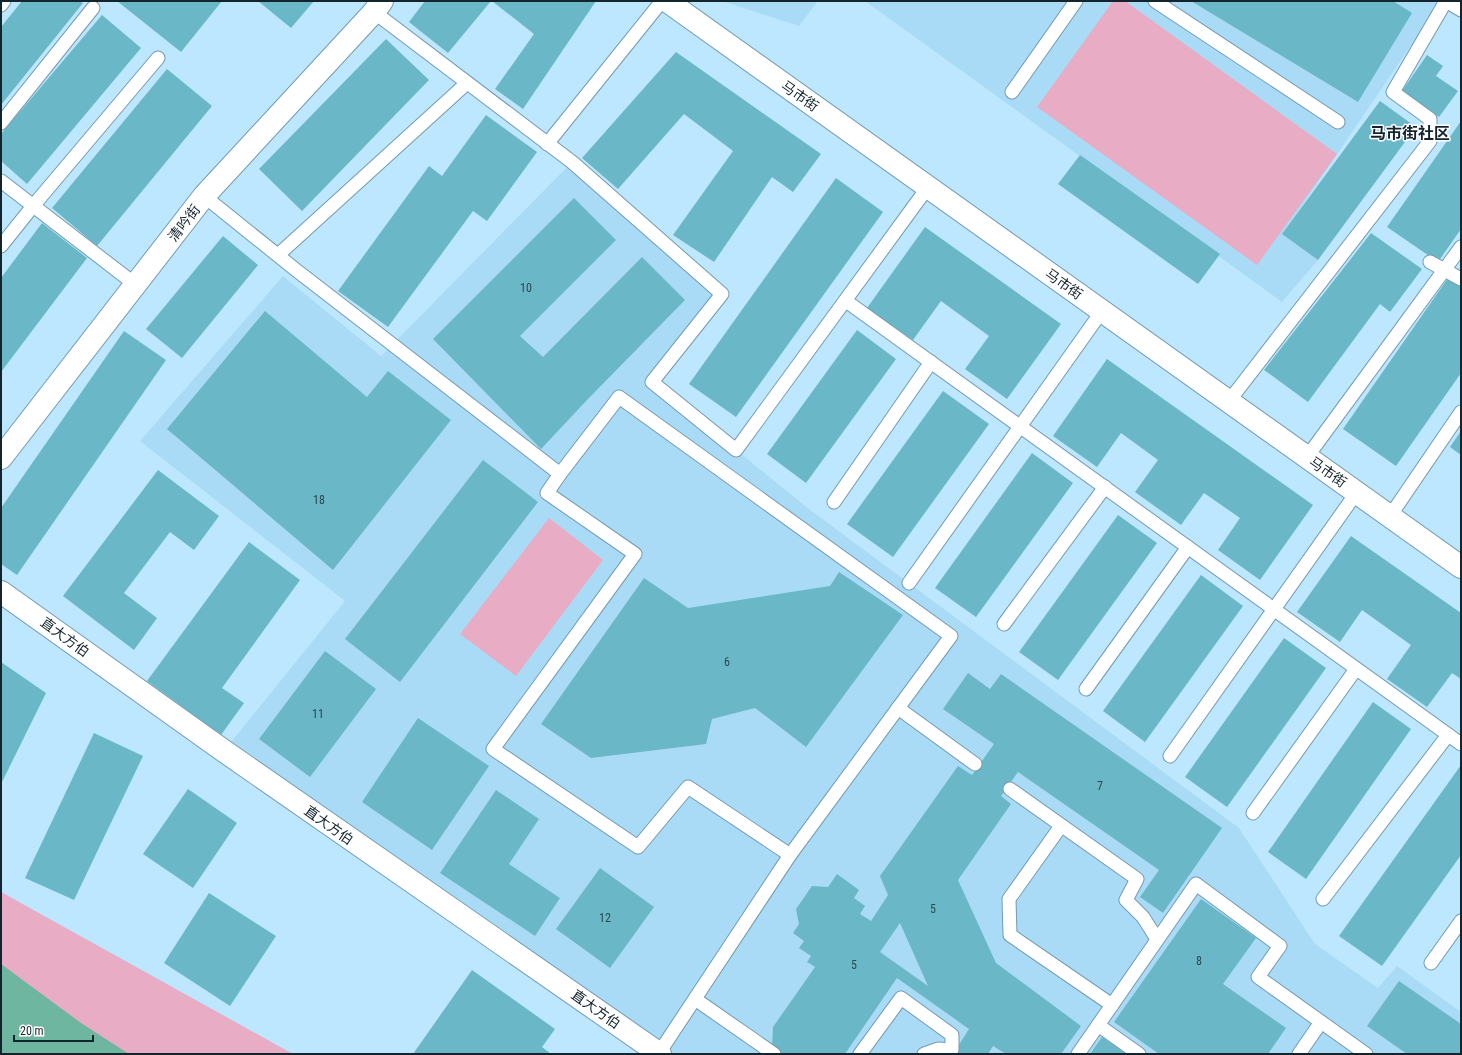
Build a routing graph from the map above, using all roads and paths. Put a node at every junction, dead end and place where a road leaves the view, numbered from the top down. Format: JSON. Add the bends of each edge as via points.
{"nodes":[{"id":1,"x":4,"y":1,"type":"edge"},
{"id":2,"x":662,"y":1,"type":"edge"},
{"id":3,"x":667,"y":1,"type":"edge"},
{"id":4,"x":1076,"y":1,"type":"edge"},
{"id":5,"x":1155,"y":1,"type":"edge"},
{"id":6,"x":1446,"y":1,"type":"edge"},
{"id":7,"x":1,"y":5,"type":"edge"},
{"id":8,"x":378,"y":7,"type":"edge"},
{"id":9,"x":92,"y":8,"type":"dead end"},
{"id":10,"x":1461,"y":10,"type":"edge"},
{"id":11,"x":158,"y":58,"type":"dead end"},
{"id":12,"x":467,"y":83,"type":"junction"},
{"id":13,"x":1012,"y":92,"type":"dead end"},
{"id":14,"x":1338,"y":122,"type":"dead end"},
{"id":15,"x":1,"y":123,"type":"edge"},
{"id":16,"x":548,"y":144,"type":"junction"},
{"id":17,"x":1,"y":181,"type":"edge"},
{"id":18,"x":928,"y":187,"type":"junction"},
{"id":19,"x":204,"y":196,"type":"junction"},
{"id":20,"x":33,"y":206,"type":"junction"},
{"id":21,"x":1,"y":246,"type":"edge"},
{"id":22,"x":1461,"y":247,"type":"edge"},
{"id":23,"x":278,"y":255,"type":"junction"},
{"id":24,"x":1430,"y":262,"type":"dead end"},
{"id":25,"x":1446,"y":269,"type":"junction"},
{"id":26,"x":1461,"y":279,"type":"edge"},
{"id":27,"x":136,"y":285,"type":"junction"},
{"id":28,"x":846,"y":301,"type":"junction"},
{"id":29,"x":1102,"y":311,"type":"junction"},
{"id":30,"x":932,"y":362,"type":"junction"},
{"id":31,"x":1229,"y":402,"type":"junction"},
{"id":32,"x":1461,"y":412,"type":"edge"},
{"id":33,"x":1020,"y":426,"type":"junction"},
{"id":34,"x":1307,"y":457,"type":"junction"},
{"id":35,"x":1,"y":458,"type":"edge"},
{"id":36,"x":560,"y":474,"type":"junction"},
{"id":37,"x":1105,"y":487,"type":"junction"},
{"id":38,"x":1357,"y":492,"type":"junction"},
{"id":39,"x":834,"y":502,"type":"dead end"},
{"id":40,"x":1390,"y":516,"type":"junction"},
{"id":41,"x":1188,"y":547,"type":"junction"},
{"id":42,"x":1460,"y":564,"type":"edge"},
{"id":43,"x":909,"y":583,"type":"dead end"},
{"id":44,"x":1,"y":592,"type":"edge"},
{"id":45,"x":1275,"y":610,"type":"junction"},
{"id":46,"x":1004,"y":624,"type":"dead end"},
{"id":47,"x":1356,"y":669,"type":"junction"},
{"id":48,"x":1086,"y":689,"type":"dead end"},
{"id":49,"x":898,"y":708,"type":"junction"},
{"id":50,"x":1448,"y":735,"type":"junction"},
{"id":51,"x":1461,"y":744,"type":"edge"},
{"id":52,"x":1170,"y":756,"type":"dead end"},
{"id":53,"x":975,"y":764,"type":"dead end"},
{"id":54,"x":1010,"y":790,"type":"dead end"},
{"id":55,"x":1253,"y":813,"type":"dead end"},
{"id":56,"x":1061,"y":826,"type":"junction"},
{"id":57,"x":790,"y":855,"type":"junction"},
{"id":58,"x":1323,"y":899,"type":"dead end"},
{"id":59,"x":1461,"y":921,"type":"edge"},
{"id":60,"x":1158,"y":939,"type":"junction"},
{"id":61,"x":1431,"y":963,"type":"dead end"},
{"id":62,"x":695,"y":999,"type":"junction"},
{"id":63,"x":1112,"y":1005,"type":"junction"},
{"id":64,"x":1321,"y":1022,"type":"junction"},
{"id":65,"x":1098,"y":1025,"type":"junction"},
{"id":66,"x":660,"y":1054,"type":"edge"},
{"id":67,"x":774,"y":1054,"type":"edge"},
{"id":68,"x":860,"y":1054,"type":"edge"},
{"id":69,"x":924,"y":1054,"type":"edge"},
{"id":70,"x":1078,"y":1054,"type":"edge"},
{"id":71,"x":1139,"y":1054,"type":"edge"},
{"id":72,"x":1299,"y":1054,"type":"edge"},
{"id":73,"x":1366,"y":1054,"type":"edge"}],
"edges":[{"from":1,"to":7,"type":"lane"},
{"from":2,"to":16,"type":"lane"},
{"from":3,"to":18,"type":"street","name":"马市街"},
{"from":4,"to":13,"type":"lane"},
{"from":5,"to":14,"type":"lane"},
{"from":6,"to":10,"type":"lane"},
{"from":6,"to":31,"type":"lane","via":[[1393,92],[1430,120],[1430,141]]},
{"from":8,"to":12,"type":"lane"},
{"from":8,"to":19,"type":"street","name":"清吟街"},
{"from":9,"to":15,"type":"lane"},
{"from":11,"to":20,"type":"lane"},
{"from":12,"to":16,"type":"lane"},
{"from":12,"to":23,"type":"lane"},
{"from":16,"to":28,"type":"lane","via":[[572,162],[722,294],[652,382],[736,450]]},
{"from":17,"to":20,"type":"lane"},
{"from":18,"to":28,"type":"lane"},
{"from":18,"to":29,"type":"street","name":"马市街"},
{"from":19,"to":23,"type":"lane"},
{"from":19,"to":27,"type":"street","name":"清吟街"},
{"from":20,"to":21,"type":"lane"},
{"from":20,"to":27,"type":"lane"},
{"from":22,"to":25,"type":"lane"},
{"from":23,"to":36,"type":"lane"},
{"from":24,"to":25,"type":"lane"},
{"from":25,"to":26,"type":"lane"},
{"from":25,"to":34,"type":"lane"},
{"from":27,"to":35,"type":"street","name":"清吟街"},
{"from":28,"to":30,"type":"lane"},
{"from":29,"to":31,"type":"street","name":"马市街"},
{"from":29,"to":33,"type":"lane"},
{"from":30,"to":33,"type":"lane"},
{"from":30,"to":39,"type":"lane"},
{"from":31,"to":34,"type":"street","name":"马市街"},
{"from":32,"to":40,"type":"lane"},
{"from":33,"to":37,"type":"lane"},
{"from":33,"to":43,"type":"lane"},
{"from":34,"to":38,"type":"street","name":"马市街"},
{"from":36,"to":49,"type":"lane","via":[[619,397],[951,636]]},
{"from":36,"to":57,"type":"lane","via":[[547,493],[635,554],[493,749],[638,848],[688,787]]},
{"from":37,"to":41,"type":"lane"},
{"from":37,"to":46,"type":"lane"},
{"from":38,"to":40,"type":"street","name":"马市街"},
{"from":38,"to":45,"type":"lane"},
{"from":40,"to":42,"type":"street","name":"马市街"},
{"from":41,"to":45,"type":"lane"},
{"from":41,"to":48,"type":"lane"},
{"from":44,"to":66,"type":"street","name":"直大方伯","via":[[224,751]]},
{"from":45,"to":47,"type":"lane"},
{"from":45,"to":52,"type":"lane"},
{"from":47,"to":50,"type":"lane"},
{"from":47,"to":55,"type":"lane"},
{"from":49,"to":53,"type":"lane"},
{"from":49,"to":57,"type":"lane"},
{"from":50,"to":51,"type":"lane"},
{"from":50,"to":58,"type":"lane"},
{"from":54,"to":56,"type":"lane"},
{"from":56,"to":60,"type":"lane","via":[[1137,880],[1126,900],[1143,917]]},
{"from":56,"to":63,"type":"lane","via":[[1009,899],[1010,935]]},
{"from":57,"to":62,"type":"lane"},
{"from":59,"to":61,"type":"lane"},
{"from":60,"to":63,"type":"lane"},
{"from":60,"to":64,"type":"lane","via":[[1196,884],[1280,946],[1258,977]]},
{"from":62,"to":66,"type":"lane"},
{"from":62,"to":67,"type":"lane"},
{"from":63,"to":65,"type":"lane"},
{"from":64,"to":72,"type":"lane"},
{"from":64,"to":73,"type":"lane"},
{"from":65,"to":70,"type":"lane"},
{"from":65,"to":71,"type":"lane"},
{"from":68,"to":69,"type":"lane","via":[[901,998],[952,1035],[952,1050],[938,1049]]}]}
